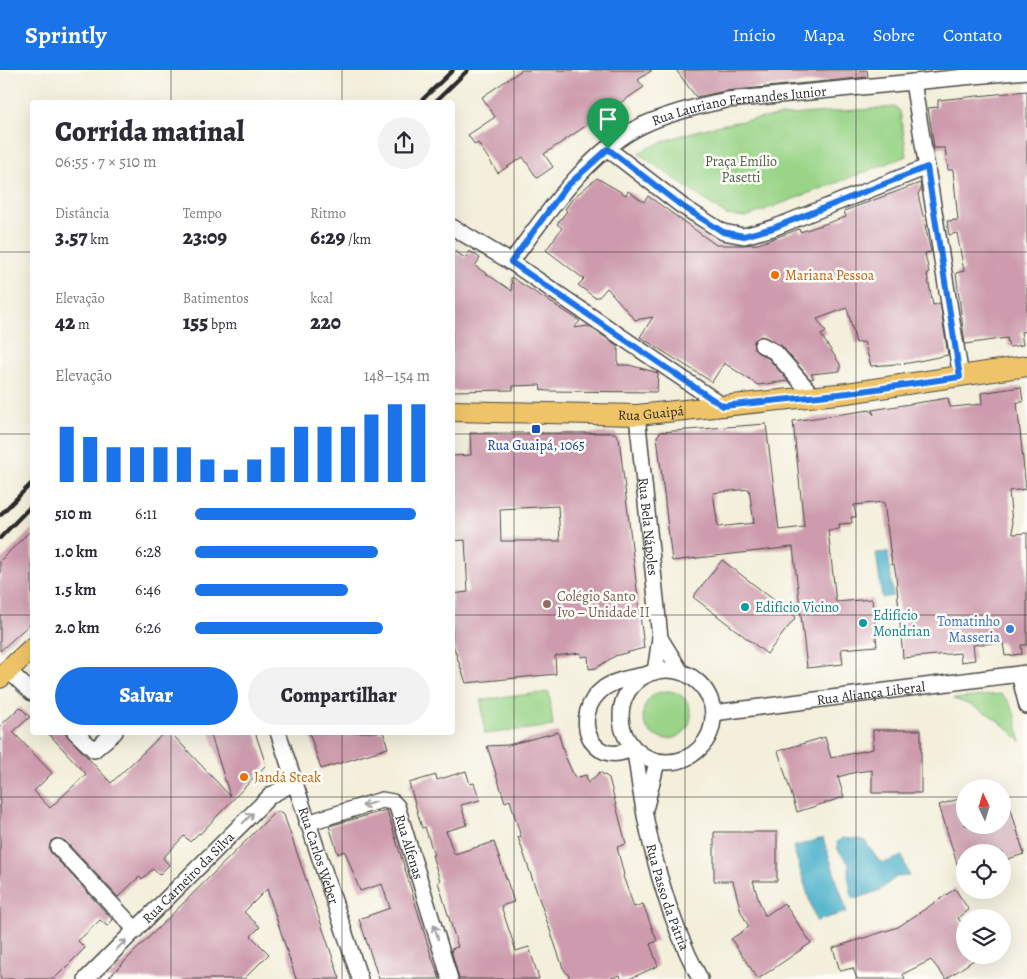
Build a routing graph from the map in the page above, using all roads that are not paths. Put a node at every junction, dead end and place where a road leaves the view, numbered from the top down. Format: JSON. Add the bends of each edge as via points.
{"nodes":[{"id":1,"x":1027,"y":72,"type":"edge"},
{"id":2,"x":913,"y":82,"type":"junction"},
{"id":3,"x":608,"y":149,"type":"junction"},
{"id":4,"x":927,"y":167,"type":"junction"},
{"id":5,"x":455,"y":229,"type":"edge"},
{"id":6,"x":511,"y":262,"type":"junction"},
{"id":7,"x":762,"y":345,"type":"dead end"},
{"id":8,"x":1027,"y":366,"type":"edge"},
{"id":9,"x":960,"y":377,"type":"junction"},
{"id":10,"x":814,"y":396,"type":"junction"},
{"id":11,"x":723,"y":406,"type":"junction"},
{"id":12,"x":455,"y":411,"type":"edge"},
{"id":13,"x":637,"y":415,"type":"junction"},
{"id":14,"x":660,"y":638,"type":"junction"},
{"id":15,"x":30,"y":650,"type":"edge"},
{"id":16,"x":681,"y":672,"type":"junction"},
{"id":17,"x":651,"y":673,"type":"junction"},
{"id":18,"x":4,"y":674,"type":"edge"},
{"id":19,"x":1023,"y":674,"type":"edge"},
{"id":20,"x":30,"y":692,"type":"edge"},
{"id":21,"x":1027,"y":706,"type":"edge"},
{"id":22,"x":713,"y":713,"type":"junction"},
{"id":23,"x":78,"y":735,"type":"edge"},
{"id":24,"x":112,"y":735,"type":"edge"},
{"id":25,"x":279,"y":735,"type":"edge"},
{"id":26,"x":634,"y":749,"type":"junction"},
{"id":27,"x":657,"y":762,"type":"junction"},
{"id":28,"x":294,"y":783,"type":"junction"},
{"id":29,"x":644,"y":812,"type":"junction"},
{"id":30,"x":307,"y":823,"type":"junction"},
{"id":31,"x":58,"y":847,"type":"dead end"},
{"id":32,"x":136,"y":930,"type":"junction"},
{"id":33,"x":86,"y":979,"type":"edge"},
{"id":34,"x":360,"y":979,"type":"edge"},
{"id":35,"x":450,"y":979,"type":"edge"},
{"id":36,"x":700,"y":979,"type":"edge"}],
"edges":[{"from":1,"to":2,"type":"street","name":"Rua Lauriano Fernandes Junior"},
{"from":2,"to":3,"type":"street","name":"Rua Lauriano Fernandes Junior","via":[[775,94],[689,108],[641,126]]},
{"from":2,"to":4,"type":"street"},
{"from":3,"to":4,"type":"street","via":[[690,211],[723,232],[744,236],[773,228]]},
{"from":3,"to":6,"type":"street","name":"Rua Lauriano Fernandes Junior","via":[[566,187]]},
{"from":4,"to":9,"type":"street"},
{"from":5,"to":6,"type":"street"},
{"from":6,"to":11,"type":"street"},
{"from":7,"to":10,"type":"street","via":[[775,352]]},
{"from":8,"to":9,"type":"main road","name":"Rua Guaipá"},
{"from":9,"to":10,"type":"main road","name":"Rua Guaipá"},
{"from":10,"to":11,"type":"main road","name":"Rua Guaipá"},
{"from":11,"to":13,"type":"main road","name":"Rua Guaipá"},
{"from":12,"to":13,"type":"main road","name":"Rua Guaipá"},
{"from":13,"to":14,"type":"street","name":"Rua Bela Nápoles"},
{"from":14,"to":16,"type":"street"},
{"from":14,"to":17,"type":"street"},
{"from":15,"to":18,"type":"main road"},
{"from":16,"to":17,"type":"street"},
{"from":16,"to":22,"type":"street","via":[[704,688]]},
{"from":17,"to":26,"type":"street","via":[[628,690],[621,708],[621,726]]},
{"from":17,"to":26,"type":"street","via":[[616,681],[603,688],[588,707],[586,726],[595,745],[615,755]]},
{"from":18,"to":20,"type":"street"},
{"from":19,"to":21,"type":"street"},
{"from":19,"to":22,"type":"street","name":"Rua Aliança Liberal"},
{"from":22,"to":27,"type":"street","via":[[712,728],[697,751],[685,759]]},
{"from":23,"to":24,"type":"street","via":[[94,750]]},
{"from":25,"to":28,"type":"street","name":"Rua Carlos Weber"},
{"from":26,"to":27,"type":"street"},
{"from":26,"to":29,"type":"street","name":"Rua Passo da Pátria"},
{"from":27,"to":29,"type":"street","name":"Rua Passo da Pátria"},
{"from":28,"to":30,"type":"street","name":"Rua Carlos Weber"},
{"from":32,"to":28,"type":"street","name":"Rua Carneiro da Silva","one_way":true,"via":[[271,795]]},
{"from":29,"to":36,"type":"street","name":"Rua Passo da Pátria","via":[[668,904]]},
{"from":30,"to":34,"type":"street","name":"Rua Carlos Weber"},
{"from":35,"to":30,"type":"street","name":"Rua Alfenas","one_way":true,"via":[[397,806],[382,800]]},
{"from":31,"to":32,"type":"street"},
{"from":33,"to":32,"type":"street","name":"Rua Carneiro da Silva","one_way":true}]}
